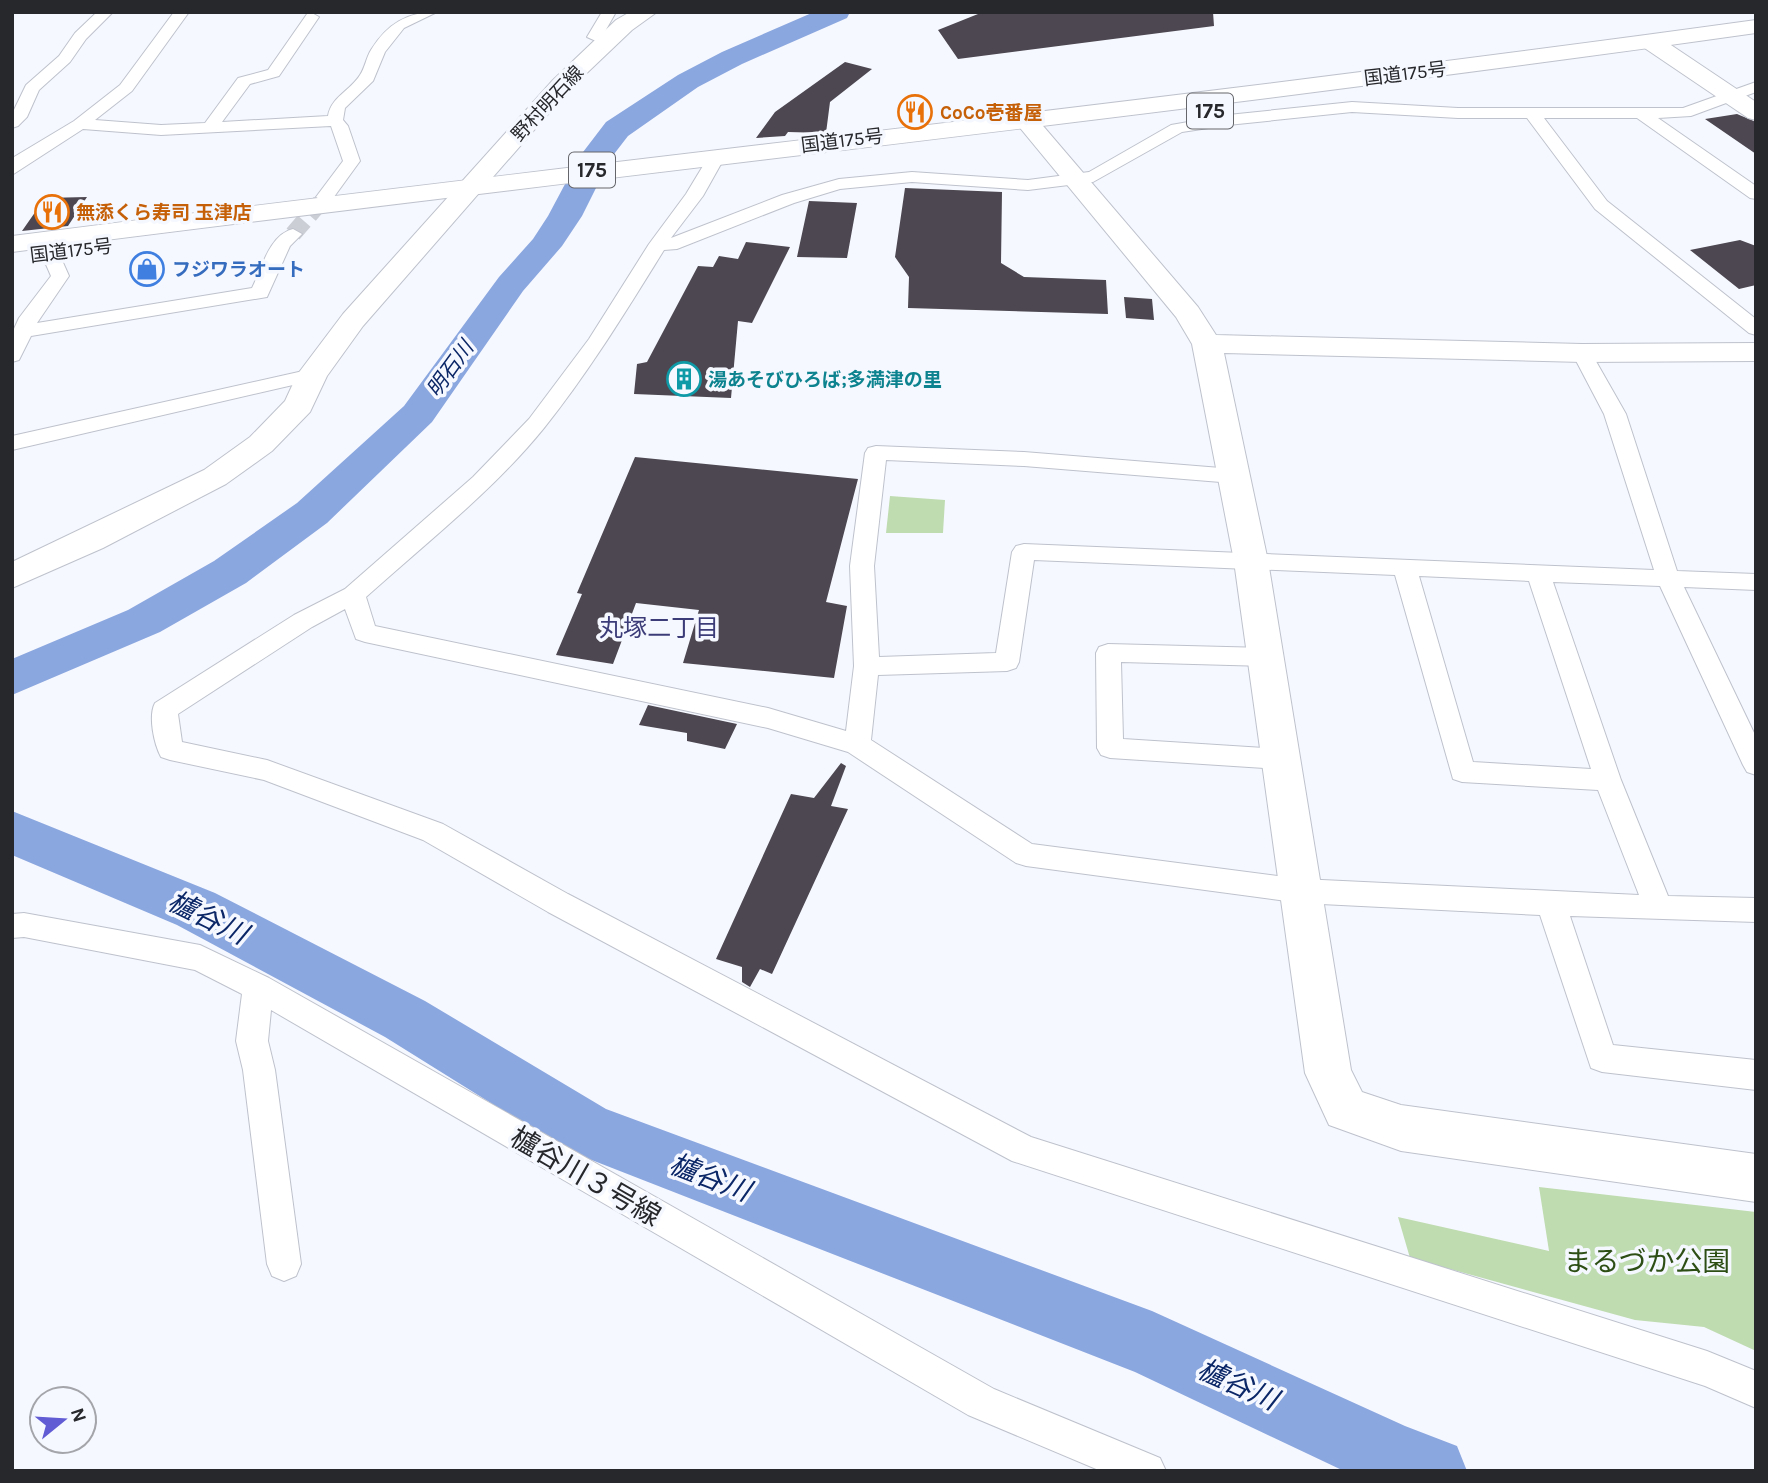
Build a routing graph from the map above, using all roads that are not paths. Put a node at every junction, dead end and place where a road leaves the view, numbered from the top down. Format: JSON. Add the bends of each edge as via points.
{"nodes":[{"id":1,"x":106,"y":12,"type":"edge"},
{"id":2,"x":182,"y":12,"type":"edge"},
{"id":3,"x":430,"y":12,"type":"edge"},
{"id":4,"x":609,"y":12,"type":"edge"},
{"id":5,"x":646,"y":12,"type":"edge"},
{"id":6,"x":312,"y":17,"type":"dead end"},
{"id":7,"x":1756,"y":26,"type":"edge"},
{"id":8,"x":1756,"y":39,"type":"edge"},
{"id":9,"x":607,"y":41,"type":"junction"},
{"id":10,"x":1658,"y":48,"type":"junction"},
{"id":11,"x":1756,"y":87,"type":"edge"},
{"id":12,"x":1731,"y":96,"type":"junction"},
{"id":13,"x":1382,"y":100,"type":"junction"},
{"id":14,"x":1532,"y":113,"type":"junction"},
{"id":15,"x":1756,"y":113,"type":"edge"},
{"id":16,"x":1224,"y":115,"type":"junction"},
{"id":17,"x":1643,"y":115,"type":"junction"},
{"id":18,"x":335,"y":121,"type":"junction"},
{"id":19,"x":12,"y":123,"type":"edge"},
{"id":20,"x":80,"y":124,"type":"junction"},
{"id":21,"x":1031,"y":126,"type":"junction"},
{"id":22,"x":209,"y":129,"type":"junction"},
{"id":23,"x":12,"y":136,"type":"edge"},
{"id":24,"x":56,"y":137,"type":"junction"},
{"id":25,"x":712,"y":164,"type":"junction"},
{"id":26,"x":12,"y":170,"type":"edge"},
{"id":27,"x":1075,"y":179,"type":"junction"},
{"id":28,"x":465,"y":194,"type":"junction"},
{"id":29,"x":1756,"y":194,"type":"edge"},
{"id":30,"x":324,"y":197,"type":"tunnel mouth"},
{"id":31,"x":293,"y":234,"type":"tunnel mouth"},
{"id":32,"x":12,"y":244,"type":"edge"},
{"id":33,"x":658,"y":244,"type":"junction"},
{"id":34,"x":50,"y":253,"type":"junction"},
{"id":35,"x":12,"y":258,"type":"edge"},
{"id":36,"x":1756,"y":329,"type":"edge"},
{"id":37,"x":23,"y":331,"type":"junction"},
{"id":38,"x":1206,"y":344,"type":"junction"},
{"id":39,"x":1756,"y":352,"type":"edge"},
{"id":40,"x":1582,"y":353,"type":"junction"},
{"id":41,"x":12,"y":356,"type":"edge"},
{"id":42,"x":312,"y":375,"type":"junction"},
{"id":43,"x":14,"y":436,"type":"edge"},
{"id":44,"x":1234,"y":476,"type":"junction"},
{"id":45,"x":1251,"y":561,"type":"junction"},
{"id":46,"x":1405,"y":568,"type":"junction"},
{"id":47,"x":1538,"y":571,"type":"junction"},
{"id":48,"x":12,"y":576,"type":"edge"},
{"id":49,"x":1668,"y":578,"type":"junction"},
{"id":50,"x":1756,"y":582,"type":"edge"},
{"id":51,"x":353,"y":595,"type":"junction"},
{"id":52,"x":1266,"y":657,"type":"junction"},
{"id":53,"x":867,"y":666,"type":"junction"},
{"id":54,"x":1748,"y":734,"type":"edge"},
{"id":55,"x":857,"y":744,"type":"junction"},
{"id":56,"x":1281,"y":759,"type":"junction"},
{"id":57,"x":1756,"y":765,"type":"edge"},
{"id":58,"x":1608,"y":780,"type":"junction"},
{"id":59,"x":1301,"y":891,"type":"junction"},
{"id":60,"x":1551,"y":903,"type":"junction"},
{"id":61,"x":1658,"y":908,"type":"junction"},
{"id":62,"x":1756,"y":910,"type":"edge"},
{"id":63,"x":12,"y":926,"type":"edge"},
{"id":64,"x":258,"y":987,"type":"junction"},
{"id":65,"x":1756,"y":1075,"type":"edge"},
{"id":66,"x":1756,"y":1178,"type":"edge"},
{"id":67,"x":284,"y":1264,"type":"dead end"},
{"id":68,"x":1756,"y":1390,"type":"edge"},
{"id":69,"x":1147,"y":1471,"type":"edge"}],
"edges":[{"from":1,"to":19,"type":"street","via":[[32,88]]},
{"from":2,"to":20,"type":"street","via":[[126,88]]},
{"from":3,"to":18,"type":"street","via":[[399,25],[378,51],[367,78],[337,107]]},
{"from":4,"to":9,"type":"street","via":[[594,37]]},
{"from":5,"to":9,"type":"main road","name":"野村明石線"},
{"from":6,"to":22,"type":"street","via":[[274,73],[244,81]]},
{"from":7,"to":10,"type":"main road","name":"国道175号","number":"175"},
{"from":8,"to":10,"type":"main road","name":"国道175号","number":"175"},
{"from":9,"to":28,"type":"main road","name":"野村明石線","via":[[561,85]]},
{"from":10,"to":12,"type":"main road"},
{"from":10,"to":13,"type":"main road","name":"国道175号","number":"175"},
{"from":10,"to":21,"type":"main road","name":"国道175号","number":"175"},
{"from":11,"to":12,"type":"street"},
{"from":12,"to":15,"type":"main road"},
{"from":12,"to":17,"type":"street","via":[[1685,113]]},
{"from":13,"to":14,"type":"street","via":[[1458,113]]},
{"from":13,"to":16,"type":"main road","name":"国道175号","number":"175"},
{"from":14,"to":17,"type":"street"},
{"from":14,"to":36,"type":"street","via":[[1601,205]]},
{"from":16,"to":21,"type":"main road","name":"国道175号","number":"175"},
{"from":16,"to":27,"type":"street","via":[[1177,128],[1093,177]]},
{"from":17,"to":29,"type":"street"},
{"from":18,"to":22,"type":"street"},
{"from":18,"to":30,"type":"street","via":[[352,161]]},
{"from":20,"to":22,"type":"street","via":[[161,131]]},
{"from":20,"to":24,"type":"street"},
{"from":21,"to":25,"type":"main road","name":"国道175号","number":"175"},
{"from":21,"to":27,"type":"main road"},
{"from":23,"to":24,"type":"street"},
{"from":24,"to":26,"type":"street"},
{"from":25,"to":28,"type":"main road","name":"国道175号","number":"175"},
{"from":25,"to":33,"type":"street"},
{"from":27,"to":33,"type":"street","via":[[1002,185],[912,177],[839,184],[671,245]]},
{"from":27,"to":38,"type":"main road","via":[[1188,313]]},
{"from":28,"to":32,"type":"main road","name":"国道175号","number":"175"},
{"from":28,"to":34,"type":"main road","name":"国道175号","number":"175"},
{"from":28,"to":42,"type":"main road","name":"野村明石線","via":[[353,320]]},
{"from":31,"to":37,"type":"street","via":[[282,243],[260,293]]},
{"from":33,"to":51,"type":"street","via":[[598,341],[536,424],[481,482]]},
{"from":34,"to":35,"type":"main road","name":"国道175号","number":"175"},
{"from":34,"to":37,"type":"street","via":[[60,276]]},
{"from":37,"to":41,"type":"street"},
{"from":38,"to":40,"type":"main road"},
{"from":38,"to":44,"type":"main road"},
{"from":39,"to":40,"type":"main road"},
{"from":40,"to":49,"type":"street","via":[[1615,414]]},
{"from":42,"to":43,"type":"street","via":[[99,425]]},
{"from":42,"to":48,"type":"main road","name":"野村明石線","via":[[299,405],[261,444],[215,477]]},
{"from":44,"to":45,"type":"main road"},
{"from":44,"to":53,"type":"street","via":[[1024,459],[876,453],[862,566]]},
{"from":45,"to":46,"type":"street"},
{"from":45,"to":52,"type":"main road"},
{"from":45,"to":53,"type":"street","via":[[1024,552],[1007,662]]},
{"from":46,"to":47,"type":"street"},
{"from":46,"to":58,"type":"street","via":[[1462,772]]},
{"from":47,"to":49,"type":"street"},
{"from":47,"to":58,"type":"street"},
{"from":49,"to":50,"type":"street"},
{"from":49,"to":54,"type":"street"},
{"from":51,"to":55,"type":"street","via":[[365,633],[768,718]]},
{"from":51,"to":68,"type":"street","via":[[303,621],[164,710],[170,750],[267,770],[433,832],[1024,1150],[1707,1369]]},
{"from":52,"to":56,"type":"main road"},
{"from":52,"to":56,"type":"street","via":[[1108,653],[1110,748]]},
{"from":53,"to":55,"type":"street"},
{"from":54,"to":57,"type":"street"},
{"from":55,"to":59,"type":"street","via":[[1026,855]]},
{"from":56,"to":59,"type":"main road"},
{"from":58,"to":61,"type":"street"},
{"from":59,"to":60,"type":"street"},
{"from":59,"to":66,"type":"main road","via":[[1328,1073],[1346,1109],[1401,1128]]},
{"from":60,"to":61,"type":"street"},
{"from":60,"to":65,"type":"street","via":[[1602,1058]]},
{"from":61,"to":62,"type":"street"},
{"from":63,"to":64,"type":"street","name":"櫨谷川３号線","via":[[200,958]]},
{"from":64,"to":67,"type":"street","via":[[252,1041]]},
{"from":64,"to":69,"type":"street","name":"櫨谷川３号線","via":[[981,1402]]}]}
